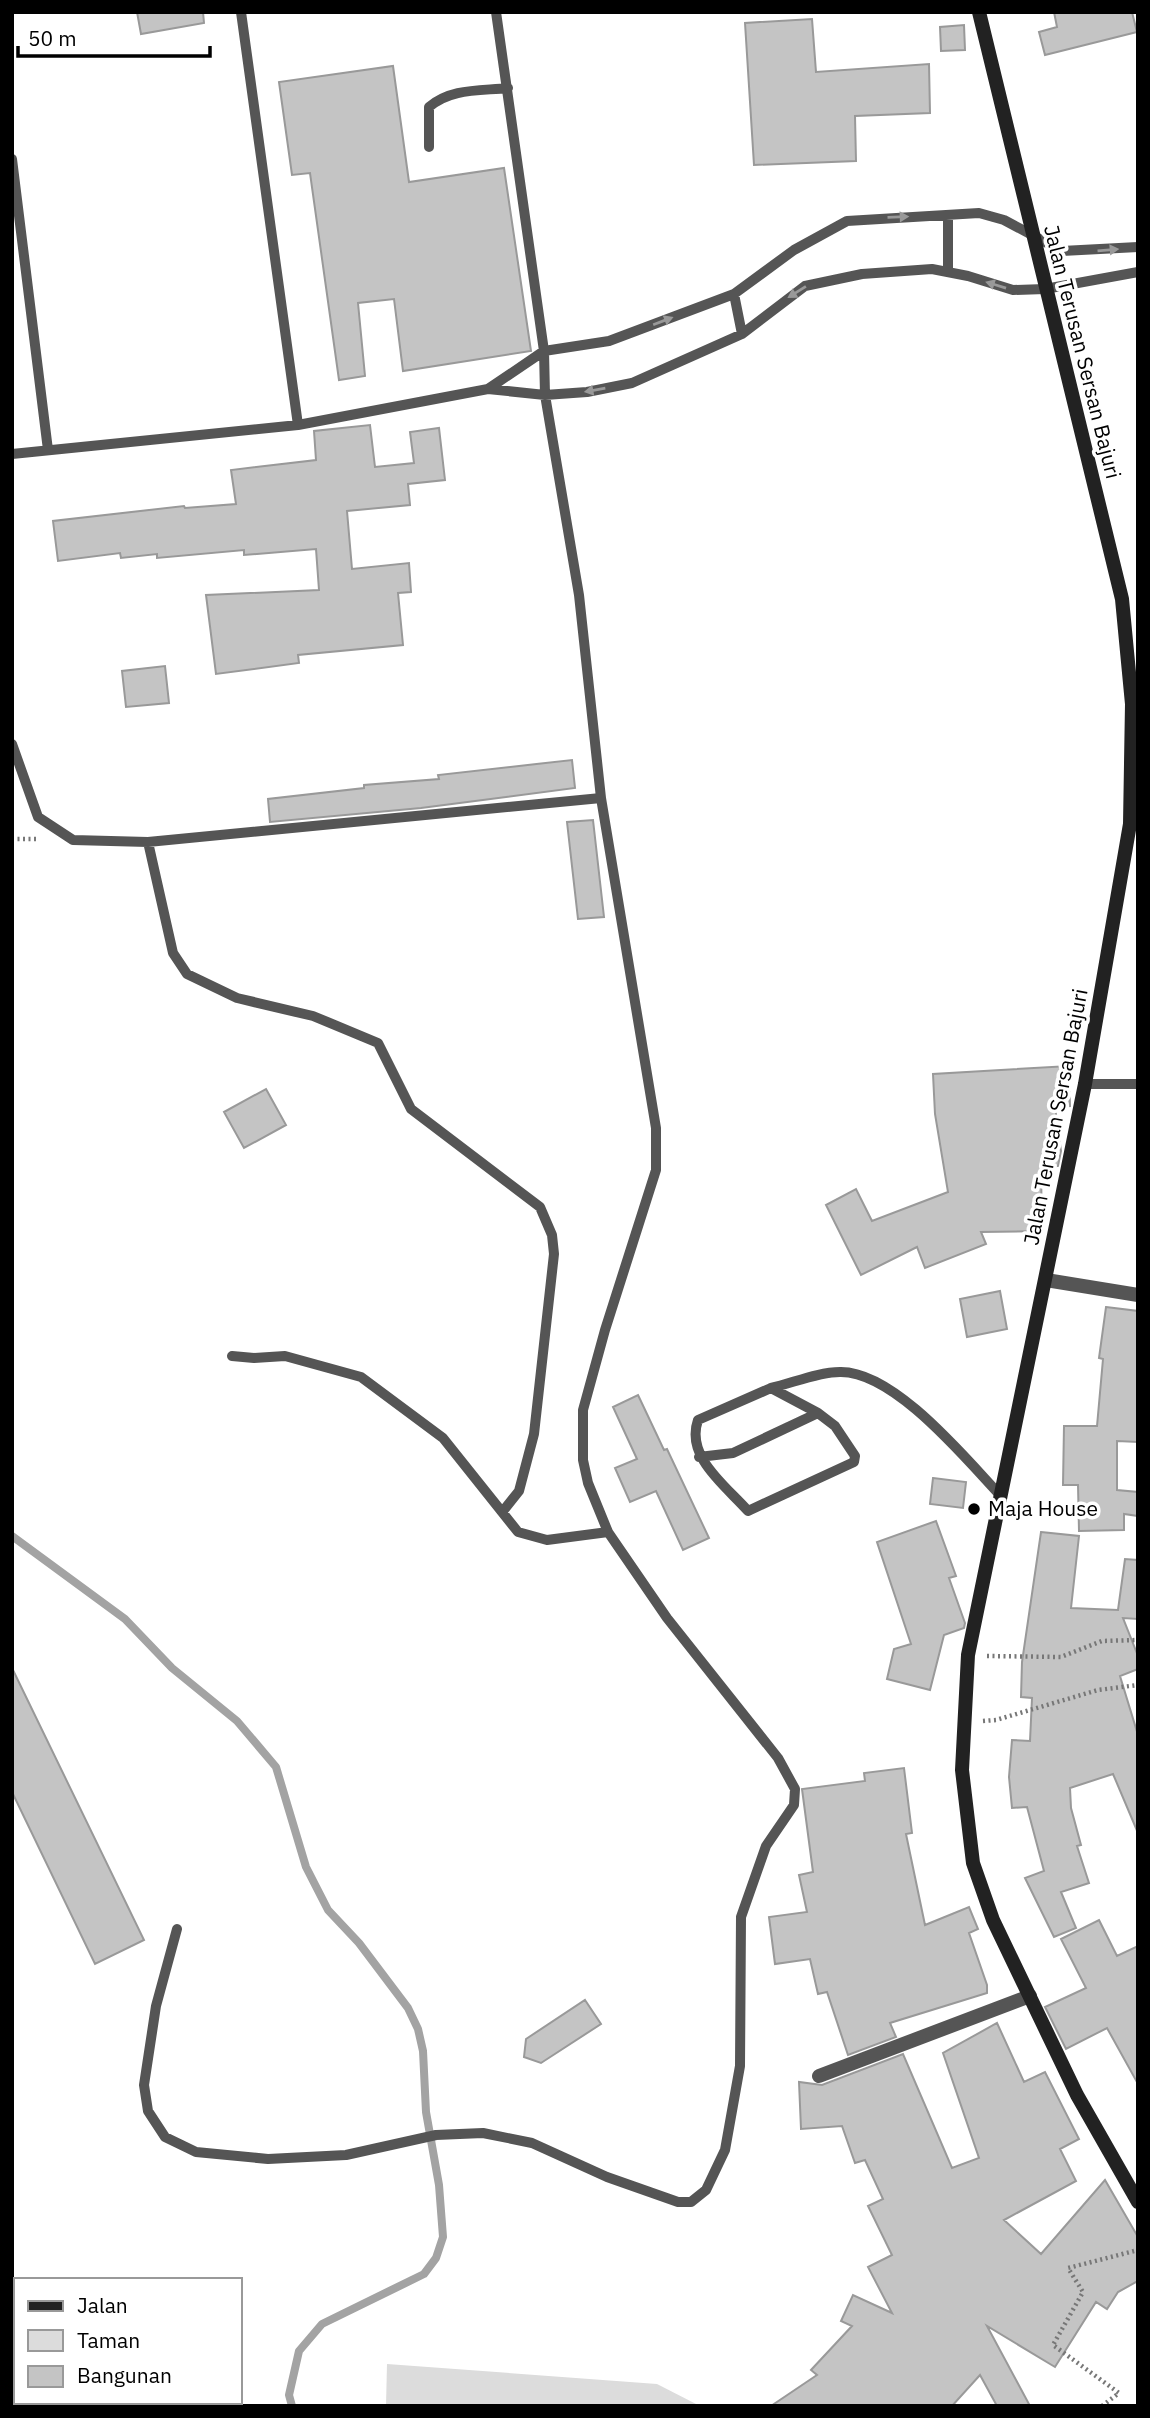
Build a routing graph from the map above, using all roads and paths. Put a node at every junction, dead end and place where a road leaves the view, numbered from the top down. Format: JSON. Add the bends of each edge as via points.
{"nodes":[{"id":1,"x":241,"y":12,"type":"edge"},
{"id":2,"x":496,"y":12,"type":"edge"},
{"id":3,"x":979,"y":12,"type":"edge"},
{"id":4,"x":508,"y":88,"type":"junction"},
{"id":5,"x":429,"y":147,"type":"dead end"},
{"id":6,"x":12,"y":159,"type":"edge"},
{"id":7,"x":948,"y":215,"type":"junction"},
{"id":8,"x":1032,"y":237,"type":"junction"},
{"id":9,"x":1138,"y":247,"type":"edge"},
{"id":10,"x":948,"y":272,"type":"junction"},
{"id":11,"x":1138,"y":272,"type":"edge"},
{"id":12,"x":1045,"y":289,"type":"junction"},
{"id":13,"x":734,"y":294,"type":"junction"},
{"id":14,"x":742,"y":334,"type":"junction"},
{"id":15,"x":544,"y":351,"type":"junction"},
{"id":16,"x":488,"y":389,"type":"junction"},
{"id":17,"x":545,"y":395,"type":"junction"},
{"id":18,"x":298,"y":425,"type":"junction"},
{"id":19,"x":48,"y":450,"type":"junction"},
{"id":20,"x":12,"y":454,"type":"edge"},
{"id":21,"x":12,"y":744,"type":"edge"},
{"id":22,"x":600,"y":798,"type":"junction"},
{"id":23,"x":148,"y":842,"type":"junction"},
{"id":24,"x":1085,"y":1084,"type":"junction"},
{"id":25,"x":1138,"y":1084,"type":"edge"},
{"id":26,"x":1045,"y":1280,"type":"junction"},
{"id":27,"x":1138,"y":1295,"type":"edge"},
{"id":28,"x":232,"y":1356,"type":"dead end"},
{"id":29,"x":771,"y":1388,"type":"junction"},
{"id":30,"x":818,"y":1413,"type":"junction"},
{"id":31,"x":699,"y":1457,"type":"junction"},
{"id":32,"x":1000,"y":1495,"type":"junction"},
{"id":33,"x":503,"y":1511,"type":"junction"},
{"id":34,"x":608,"y":1532,"type":"junction"},
{"id":35,"x":1138,"y":1640,"type":"edge"},
{"id":36,"x":968,"y":1655,"type":"junction"},
{"id":37,"x":1138,"y":1685,"type":"edge"},
{"id":38,"x":965,"y":1721,"type":"junction"},
{"id":39,"x":177,"y":1929,"type":"dead end"},
{"id":40,"x":1030,"y":1996,"type":"junction"},
{"id":41,"x":819,"y":2076,"type":"dead end"},
{"id":42,"x":1138,"y":2202,"type":"edge"},
{"id":43,"x":1138,"y":2250,"type":"edge"},
{"id":44,"x":1102,"y":2406,"type":"edge"}],
"edges":[{"from":1,"to":18,"type":"lane"},
{"from":2,"to":4,"type":"lane"},
{"from":3,"to":8,"type":"main road","name":"Jalan Terusan Sersan Bajuri"},
{"from":4,"to":5,"type":"lane","via":[[439,99],[429,107]]},
{"from":4,"to":15,"type":"lane"},
{"from":6,"to":19,"type":"lane"},
{"from":7,"to":8,"type":"lane","via":[[992,216]]},
{"from":7,"to":10,"type":"lane"},
{"from":13,"to":7,"type":"lane","one_way":true,"via":[[794,250],[847,221]]},
{"from":8,"to":9,"type":"lane","one_way":true,"via":[[1062,250]]},
{"from":8,"to":12,"type":"main road","name":"Jalan Terusan Sersan Bajuri"},
{"from":12,"to":10,"type":"lane","one_way":true,"via":[[1013,290]]},
{"from":10,"to":14,"type":"lane","one_way":true,"via":[[918,269],[862,274],[805,286]]},
{"from":11,"to":12,"type":"lane"},
{"from":12,"to":24,"type":"main road","name":"Jalan Terusan Sersan Bajuri","via":[[1122,599],[1132,704],[1130,824]]},
{"from":13,"to":14,"type":"lane"},
{"from":15,"to":13,"type":"lane","one_way":true,"via":[[610,341]]},
{"from":14,"to":17,"type":"lane","one_way":true,"via":[[632,383]]},
{"from":15,"to":16,"type":"lane"},
{"from":15,"to":17,"type":"lane"},
{"from":16,"to":17,"type":"lane"},
{"from":16,"to":18,"type":"lane"},
{"from":17,"to":22,"type":"lane","via":[[579,595]]},
{"from":18,"to":19,"type":"lane"},
{"from":19,"to":20,"type":"lane"},
{"from":21,"to":23,"type":"lane","via":[[38,817],[73,840]]},
{"from":22,"to":23,"type":"lane"},
{"from":22,"to":34,"type":"lane","via":[[656,1128],[656,1170],[583,1410],[583,1460]]},
{"from":23,"to":33,"type":"lane","via":[[173,953],[187,974],[237,998],[313,1016],[378,1043],[411,1109],[540,1207],[552,1235],[554,1254],[534,1434],[519,1491]]},
{"from":24,"to":25,"type":"lane"},
{"from":24,"to":26,"type":"main road","name":"Jalan Terusan Sersan Bajuri"},
{"from":26,"to":27,"type":"street"},
{"from":26,"to":32,"type":"main road","name":"Jalan Terusan Sersan Bajuri"},
{"from":28,"to":33,"type":"lane","via":[[285,1356],[361,1377],[443,1438]]},
{"from":29,"to":30,"type":"lane"},
{"from":29,"to":31,"type":"lane","via":[[698,1420],[694,1432]]},
{"from":29,"to":32,"type":"lane","via":[[838,1372],[864,1377],[926,1418]]},
{"from":30,"to":31,"type":"lane","via":[[733,1453]]},
{"from":30,"to":31,"type":"lane","via":[[843,1436],[854,1462],[748,1511]]},
{"from":32,"to":36,"type":"main road","name":"Jalan Terusan Sersan Bajuri"},
{"from":33,"to":34,"type":"lane","via":[[518,1532],[531,1538]]},
{"from":34,"to":39,"type":"lane","via":[[667,1618],[778,1758],[795,1788],[794,1805],[766,1846],[741,1917],[740,2066],[725,2150],[706,2190],[691,2202],[678,2202],[532,2143],[483,2133],[436,2135],[346,2155],[268,2159],[196,2152],[165,2137],[148,2110],[145,2085],[156,2006]]},
{"from":35,"to":36,"type":"path","via":[[1102,1641],[1061,1657]]},
{"from":36,"to":38,"type":"main road","name":"Jalan Terusan Sersan Bajuri"},
{"from":37,"to":38,"type":"path","via":[[1098,1690],[996,1720]]},
{"from":38,"to":40,"type":"main road","name":"Jalan Terusan Sersan Bajuri","via":[[961,1770],[973,1863],[993,1920]]},
{"from":40,"to":41,"type":"street"},
{"from":40,"to":42,"type":"main road","name":"Jalan Terusan Sersan Bajuri","via":[[1077,2095]]},
{"from":43,"to":44,"type":"path","via":[[1069,2268],[1083,2292],[1053,2345],[1119,2393]]}]}
